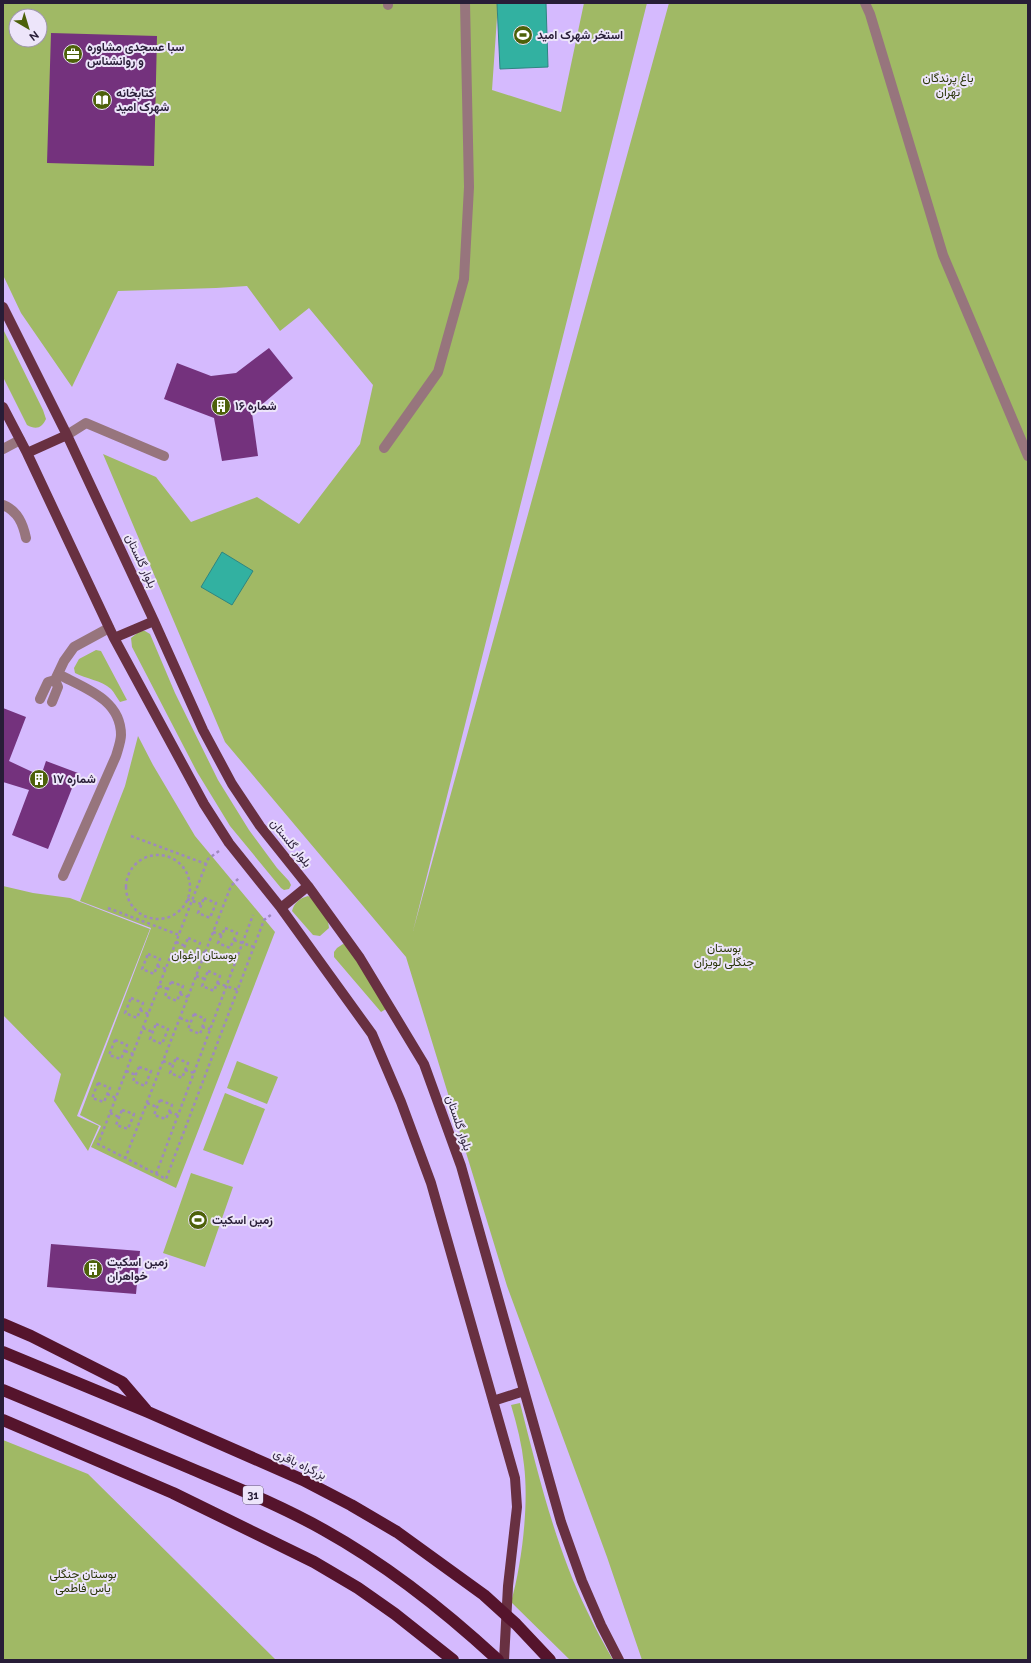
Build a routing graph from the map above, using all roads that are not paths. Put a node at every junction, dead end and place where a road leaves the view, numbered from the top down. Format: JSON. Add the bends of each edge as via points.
{"nodes":[{"id":1,"x":465,"y":3,"type":"edge"},
{"id":2,"x":864,"y":3,"type":"edge"},
{"id":3,"x":3,"y":307,"type":"edge"},
{"id":4,"x":3,"y":407,"type":"edge"},
{"id":5,"x":67,"y":435,"type":"junction"},
{"id":6,"x":20,"y":440,"type":"junction"},
{"id":7,"x":384,"y":448,"type":"dead end"},
{"id":8,"x":3,"y":449,"type":"edge"},
{"id":9,"x":27,"y":453,"type":"junction"},
{"id":10,"x":164,"y":456,"type":"dead end"},
{"id":11,"x":1028,"y":456,"type":"edge"},
{"id":12,"x":3,"y":505,"type":"edge"},
{"id":13,"x":26,"y":538,"type":"dead end"},
{"id":14,"x":154,"y":621,"type":"junction"},
{"id":15,"x":109,"y":628,"type":"junction"},
{"id":16,"x":114,"y":638,"type":"junction"},
{"id":17,"x":57,"y":677,"type":"junction"},
{"id":18,"x":40,"y":699,"type":"dead end"},
{"id":19,"x":52,"y":702,"type":"dead end"},
{"id":20,"x":63,"y":876,"type":"dead end"},
{"id":21,"x":308,"y":886,"type":"junction"},
{"id":22,"x":281,"y":908,"type":"junction"},
{"id":23,"x":3,"y":1324,"type":"edge"},
{"id":24,"x":3,"y":1352,"type":"edge"},
{"id":25,"x":3,"y":1390,"type":"edge"},
{"id":26,"x":524,"y":1391,"type":"junction"},
{"id":27,"x":493,"y":1401,"type":"junction"},
{"id":28,"x":148,"y":1412,"type":"junction"},
{"id":29,"x":3,"y":1420,"type":"edge"},
{"id":30,"x":449,"y":1657,"type":"edge"},
{"id":31,"x":498,"y":1660,"type":"edge"},
{"id":32,"x":504,"y":1660,"type":"edge"},
{"id":33,"x":550,"y":1660,"type":"edge"},
{"id":34,"x":619,"y":1660,"type":"edge"}],
"edges":[{"from":1,"to":7,"type":"street","via":[[469,187],[464,279],[438,372]]},
{"from":2,"to":11,"type":"street","via":[[870,14],[942,255]]},
{"from":3,"to":5,"type":"main road","name":"بلوار گلستان"},
{"from":4,"to":6,"type":"main road"},
{"from":5,"to":9,"type":"main road"},
{"from":5,"to":10,"type":"street","via":[[86,423]]},
{"from":5,"to":14,"type":"main road","name":"بلوار گلستان"},
{"from":6,"to":8,"type":"street"},
{"from":6,"to":9,"type":"main road"},
{"from":9,"to":15,"type":"main road"},
{"from":12,"to":13,"type":"street","via":[[11,508],[18,517]]},
{"from":14,"to":16,"type":"main road"},
{"from":14,"to":21,"type":"main road","name":"بلوار گلستان","via":[[203,730],[232,784],[260,826]]},
{"from":15,"to":16,"type":"main road"},
{"from":15,"to":17,"type":"street","via":[[74,647]]},
{"from":16,"to":22,"type":"main road","via":[[204,804],[229,843]]},
{"from":17,"to":18,"type":"street","via":[[48,682]]},
{"from":17,"to":19,"type":"street","via":[[58,687]]},
{"from":17,"to":20,"type":"street","via":[[98,695],[109,703],[118,716],[121,735],[116,756]]},
{"from":21,"to":22,"type":"main road"},
{"from":21,"to":26,"type":"main road","name":"بلوار گلستان","via":[[360,958],[424,1064],[461,1166]]},
{"from":22,"to":27,"type":"main road","via":[[372,1034],[431,1183]]},
{"from":23,"to":28,"type":"highway","via":[[122,1382]]},
{"from":24,"to":28,"type":"highway","name":"بزرگراه باقری"},
{"from":25,"to":31,"type":"highway","number":"31","via":[[229,1484],[323,1529],[409,1586]]},
{"from":26,"to":27,"type":"main road"},
{"from":26,"to":34,"type":"main road","name":"بلوار گلستان","via":[[561,1522],[582,1581]]},
{"from":27,"to":32,"type":"main road","via":[[514,1478],[517,1507],[508,1586]]},
{"from":28,"to":33,"type":"highway","name":"بزرگراه باقری","via":[[303,1480],[397,1532],[484,1595]]},
{"from":29,"to":30,"type":"highway","via":[[173,1493],[314,1562],[395,1614]]}]}
